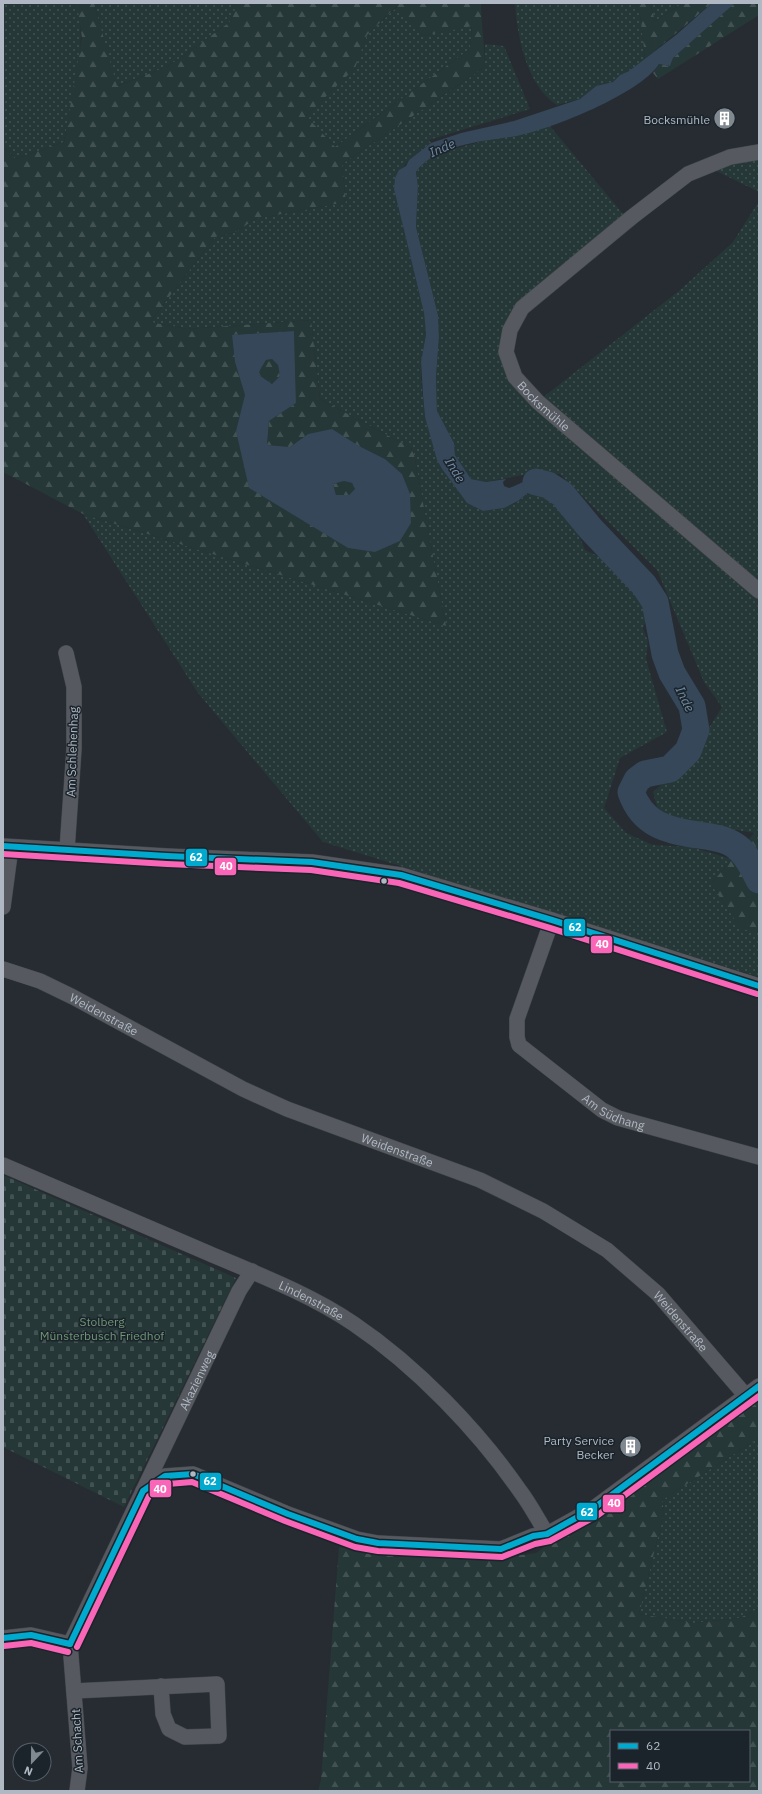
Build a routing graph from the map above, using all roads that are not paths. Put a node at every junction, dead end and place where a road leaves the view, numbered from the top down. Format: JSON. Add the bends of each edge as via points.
{"nodes":[{"id":1,"x":759,"y":152,"type":"edge"},
{"id":2,"x":759,"y":590,"type":"edge"},
{"id":3,"x":66,"y":653,"type":"dead end"},
{"id":4,"x":7,"y":847,"type":"edge"},
{"id":5,"x":67,"y":850,"type":"junction"},
{"id":6,"x":3,"y":908,"type":"edge"},
{"id":7,"x":552,"y":920,"type":"junction"},
{"id":8,"x":3,"y":969,"type":"edge"},
{"id":9,"x":759,"y":986,"type":"edge"},
{"id":10,"x":759,"y":1157,"type":"edge"},
{"id":11,"x":3,"y":1165,"type":"edge"},
{"id":12,"x":252,"y":1272,"type":"junction"},
{"id":13,"x":759,"y":1386,"type":"edge"},
{"id":14,"x":746,"y":1396,"type":"junction"},
{"id":15,"x":143,"y":1491,"type":"junction"},
{"id":16,"x":547,"y":1534,"type":"junction"},
{"id":17,"x":3,"y":1638,"type":"edge"},
{"id":18,"x":70,"y":1644,"type":"junction"},
{"id":19,"x":161,"y":1686,"type":"junction"},
{"id":20,"x":74,"y":1691,"type":"junction"},
{"id":21,"x":77,"y":1791,"type":"edge"}],
"edges":[{"from":1,"to":2,"type":"street","name":"Bocksmühle","via":[[730,157],[688,174],[632,217],[522,308],[510,330],[506,352],[515,377],[538,402]]},
{"from":3,"to":5,"type":"street","name":"Am Schlehenhag","via":[[74,687],[74,741]]},
{"from":4,"to":5,"type":"street"},
{"from":4,"to":6,"type":"street"},
{"from":5,"to":7,"type":"street","via":[[321,863],[401,875]]},
{"from":7,"to":9,"type":"street"},
{"from":7,"to":10,"type":"street","name":"Am Südhang","via":[[517,1020],[519,1045],[602,1110],[618,1118]]},
{"from":8,"to":14,"type":"street","name":"Weidenstraße","via":[[40,981],[73,997],[243,1090],[287,1109],[480,1180],[543,1211],[607,1250],[658,1294]]},
{"from":11,"to":12,"type":"street","name":"Lindenstraße"},
{"from":12,"to":15,"type":"street","name":"Akazienweg","via":[[239,1291]]},
{"from":12,"to":16,"type":"street","name":"Lindenstraße","via":[[318,1302],[393,1352],[435,1390],[488,1450],[520,1491]]},
{"from":13,"to":14,"type":"street"},
{"from":14,"to":16,"type":"street","via":[[594,1508]]},
{"from":15,"to":16,"type":"street","via":[[165,1476],[193,1474],[336,1532],[378,1543],[501,1549],[533,1536]]},
{"from":15,"to":18,"type":"street","name":"Akazienweg"},
{"from":17,"to":18,"type":"street","via":[[32,1635]]},
{"from":18,"to":20,"type":"street","name":"Am Schacht"},
{"from":19,"to":19,"type":"street","via":[[217,1684],[219,1736],[185,1737],[169,1729],[163,1714]]},
{"from":19,"to":20,"type":"street"},
{"from":20,"to":21,"type":"street","name":"Am Schacht","via":[[80,1768]]}]}
